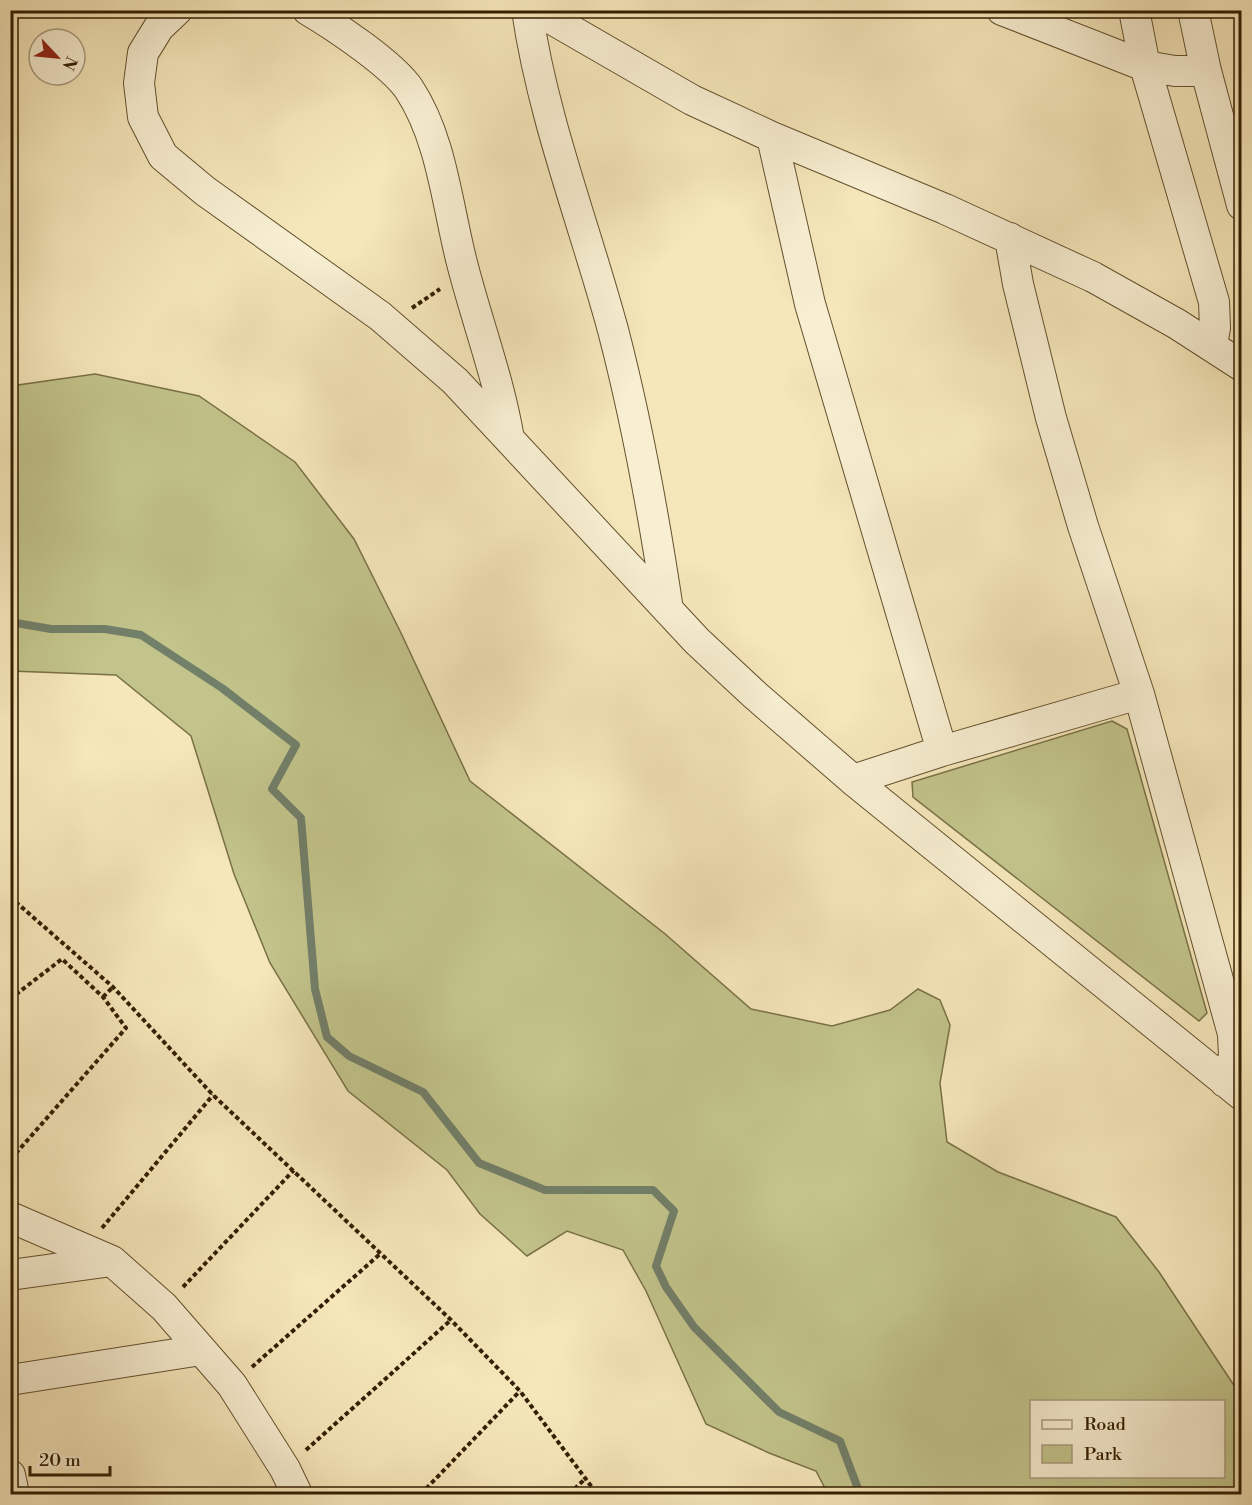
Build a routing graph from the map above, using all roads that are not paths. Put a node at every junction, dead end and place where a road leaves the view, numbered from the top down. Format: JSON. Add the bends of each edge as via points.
{"nodes":[{"id":1,"x":177,"y":10,"type":"edge"},
{"id":2,"x":308,"y":10,"type":"edge"},
{"id":3,"x":526,"y":10,"type":"edge"},
{"id":4,"x":536,"y":10,"type":"edge"},
{"id":5,"x":1002,"y":10,"type":"edge"},
{"id":6,"x":1134,"y":10,"type":"edge"},
{"id":7,"x":1193,"y":10,"type":"edge"},
{"id":8,"x":1145,"y":66,"type":"junction"},
{"id":9,"x":1206,"y":71,"type":"junction"},
{"id":10,"x":772,"y":137,"type":"junction"},
{"id":11,"x":1242,"y":205,"type":"edge"},
{"id":12,"x":1010,"y":238,"type":"junction"},
{"id":13,"x":1212,"y":345,"type":"junction"},
{"id":14,"x":1242,"y":366,"type":"edge"},
{"id":15,"x":509,"y":439,"type":"junction"},
{"id":16,"x":668,"y":610,"type":"junction"},
{"id":17,"x":1139,"y":694,"type":"junction"},
{"id":18,"x":942,"y":751,"type":"junction"},
{"id":19,"x":853,"y":780,"type":"junction"},
{"id":20,"x":1233,"y":1089,"type":"edge"},
{"id":21,"x":10,"y":1217,"type":"edge"},
{"id":22,"x":112,"y":1261,"type":"junction"},
{"id":23,"x":10,"y":1275,"type":"edge"},
{"id":24,"x":201,"y":1350,"type":"junction"},
{"id":25,"x":10,"y":1380,"type":"edge"},
{"id":26,"x":10,"y":1475,"type":"edge"},
{"id":27,"x":290,"y":1487,"type":"edge"},
{"id":28,"x":14,"y":1494,"type":"edge"}],
"edges":[{"from":1,"to":15,"type":"street","via":[[159,27],[143,53],[139,82],[143,117],[163,156],[205,191],[380,315],[455,381]]},
{"from":2,"to":15,"type":"street","via":[[382,61],[408,88],[432,136],[462,263],[503,402]]},
{"from":3,"to":16,"type":"street","via":[[546,109],[613,331],[655,518]]},
{"from":4,"to":10,"type":"street","via":[[692,100]]},
{"from":5,"to":8,"type":"street"},
{"from":6,"to":8,"type":"street"},
{"from":7,"to":9,"type":"street"},
{"from":8,"to":9,"type":"street"},
{"from":8,"to":13,"type":"street","via":[[1214,302]]},
{"from":9,"to":11,"type":"street"},
{"from":10,"to":12,"type":"street"},
{"from":10,"to":18,"type":"street","via":[[810,304]]},
{"from":12,"to":13,"type":"street","via":[[1093,277]]},
{"from":12,"to":17,"type":"street","via":[[1051,418]]},
{"from":13,"to":14,"type":"street"},
{"from":15,"to":16,"type":"street"},
{"from":16,"to":19,"type":"street","via":[[755,695]]},
{"from":17,"to":18,"type":"street"},
{"from":17,"to":20,"type":"street","via":[[1233,1034]]},
{"from":18,"to":19,"type":"street"},
{"from":19,"to":20,"type":"street"},
{"from":21,"to":22,"type":"street"},
{"from":22,"to":23,"type":"street"},
{"from":22,"to":24,"type":"street","via":[[164,1307]]},
{"from":24,"to":25,"type":"street"},
{"from":24,"to":27,"type":"street","via":[[232,1385]]},
{"from":26,"to":28,"type":"street"}]}
